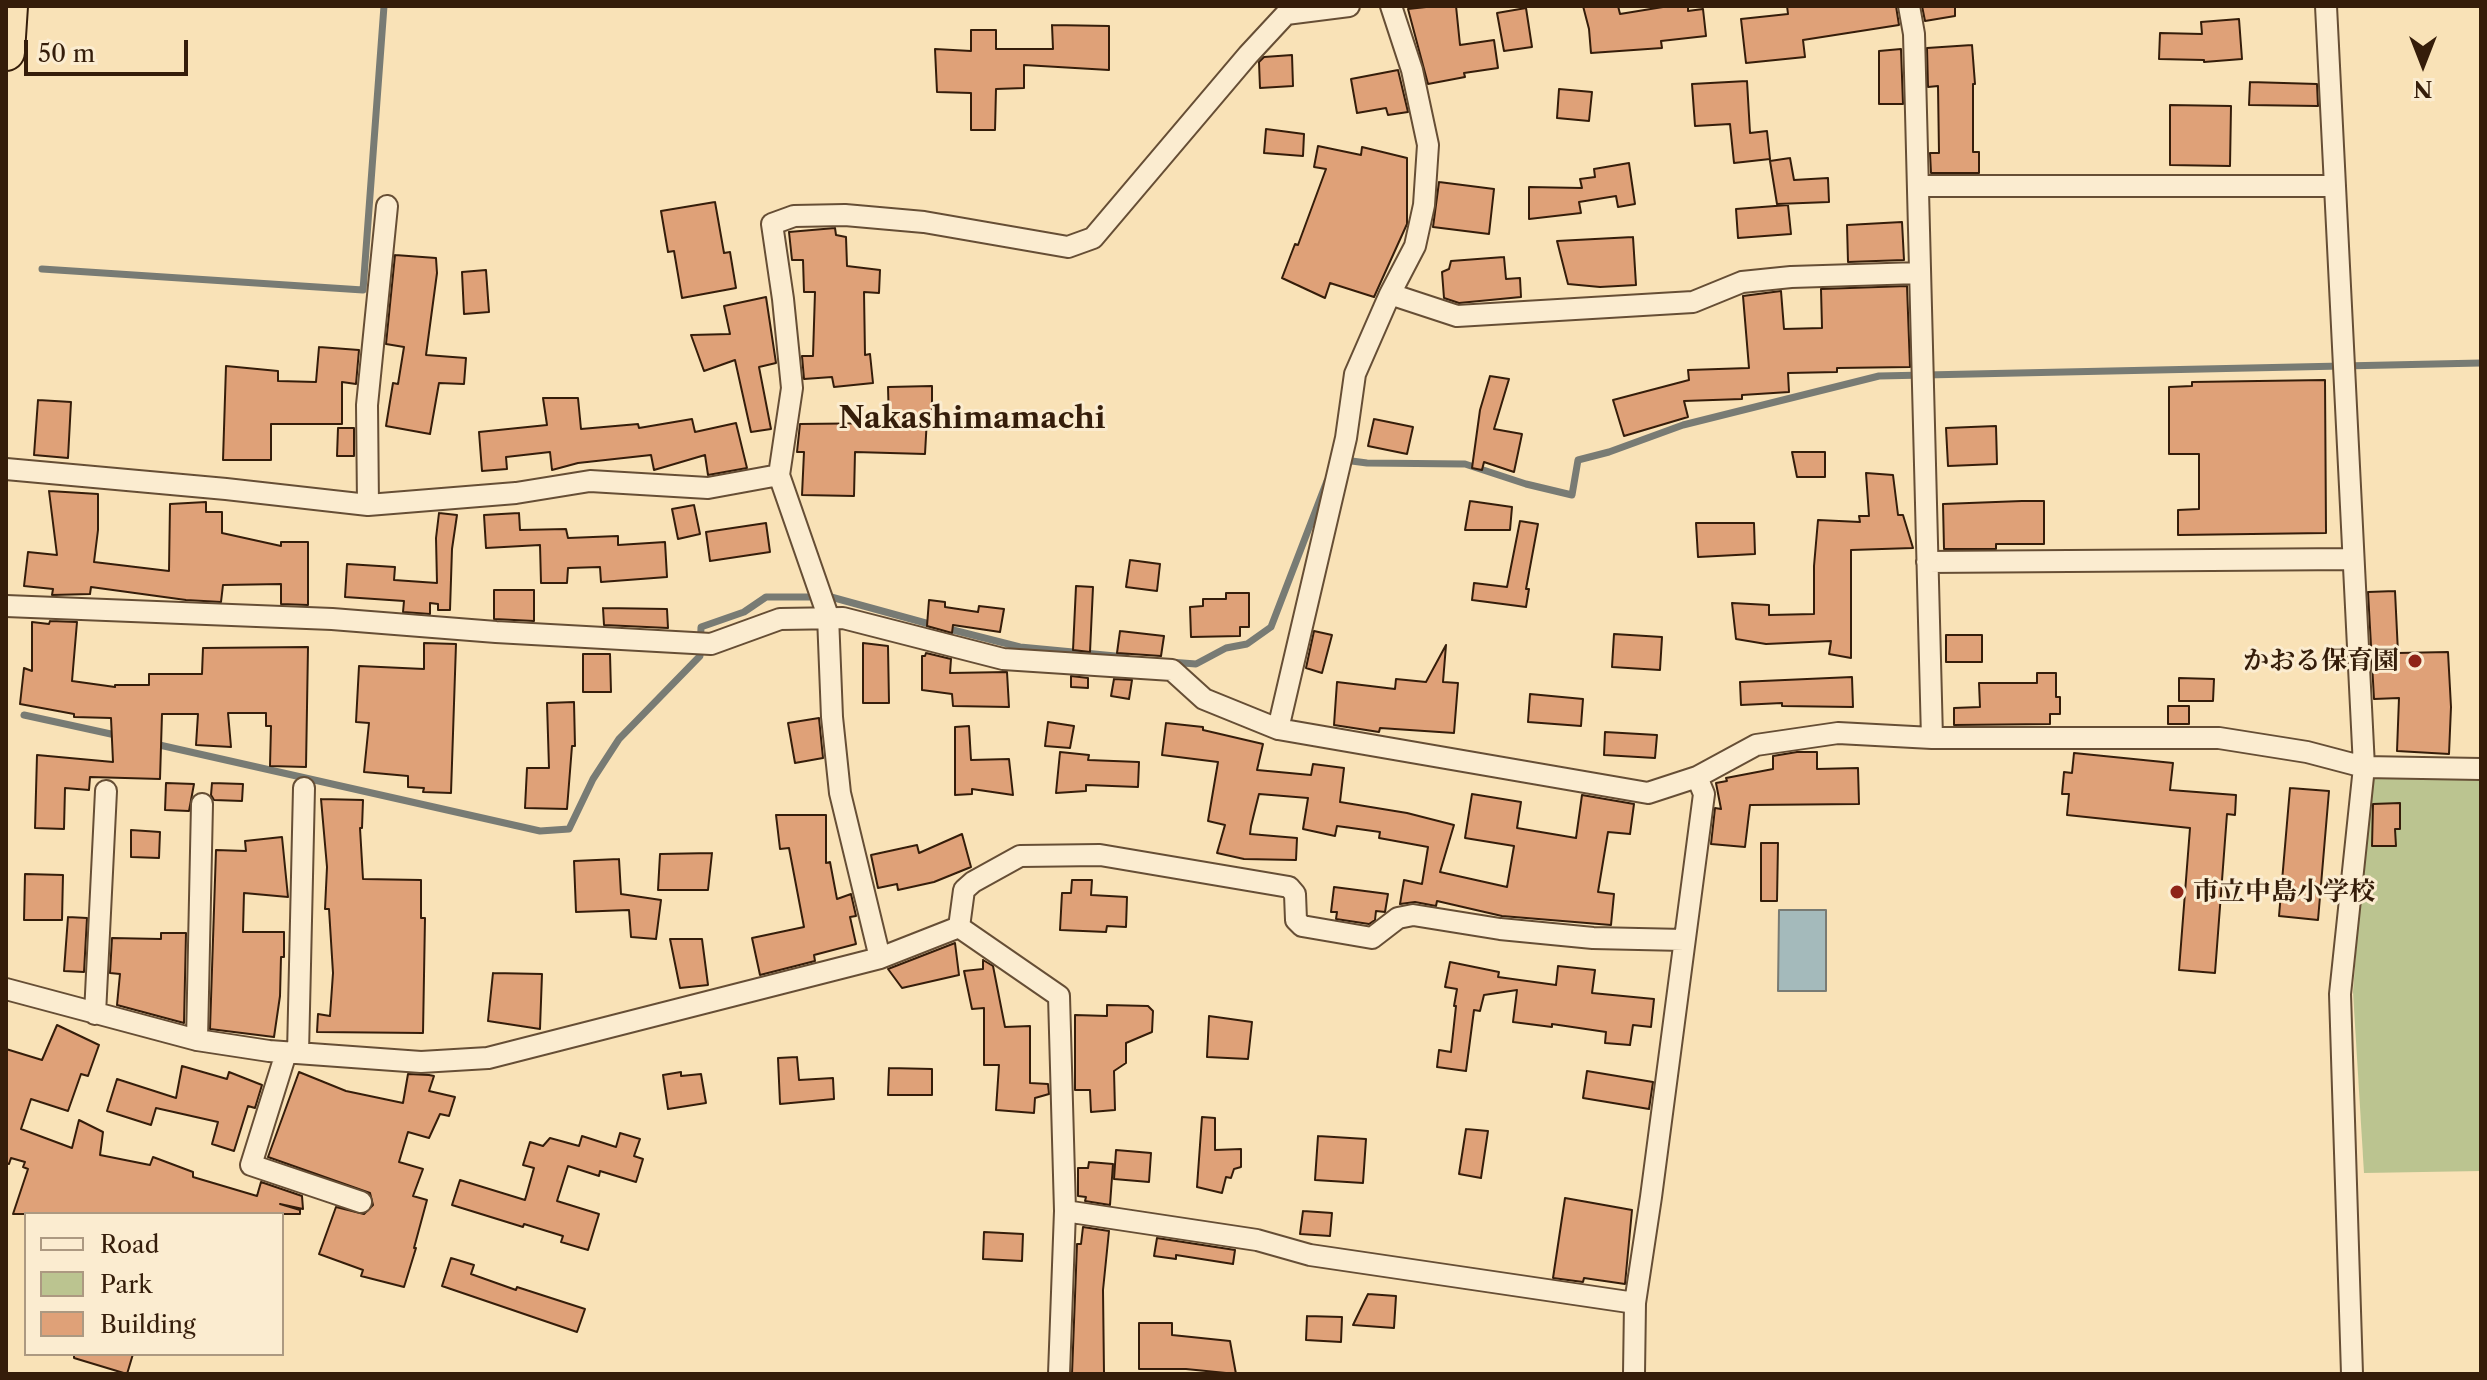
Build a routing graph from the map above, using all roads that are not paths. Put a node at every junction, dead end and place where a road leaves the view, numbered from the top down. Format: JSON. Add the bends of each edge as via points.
{"nodes":[{"id":1,"x":9,"y":6,"type":"edge"},
{"id":2,"x":1349,"y":6,"type":"edge"},
{"id":3,"x":1391,"y":6,"type":"edge"},
{"id":4,"x":1909,"y":6,"type":"edge"},
{"id":5,"x":2326,"y":6,"type":"edge"},
{"id":6,"x":6,"y":52,"type":"edge"},
{"id":7,"x":1918,"y":186,"type":"junction"},
{"id":8,"x":2335,"y":186,"type":"junction"},
{"id":9,"x":387,"y":206,"type":"dead end"},
{"id":10,"x":1919,"y":273,"type":"junction"},
{"id":11,"x":1390,"y":294,"type":"junction"},
{"id":12,"x":6,"y":469,"type":"edge"},
{"id":13,"x":779,"y":475,"type":"junction"},
{"id":14,"x":368,"y":505,"type":"junction"},
{"id":15,"x":2353,"y":559,"type":"junction"},
{"id":16,"x":1927,"y":562,"type":"junction"},
{"id":17,"x":6,"y":606,"type":"edge"},
{"id":18,"x":828,"y":616,"type":"junction"},
{"id":19,"x":1278,"y":729,"type":"junction"},
{"id":20,"x":1932,"y":738,"type":"junction"},
{"id":21,"x":2364,"y":767,"type":"junction"},
{"id":22,"x":2481,"y":769,"type":"edge"},
{"id":23,"x":1697,"y":777,"type":"junction"},
{"id":24,"x":304,"y":788,"type":"dead end"},
{"id":25,"x":106,"y":791,"type":"dead end"},
{"id":26,"x":202,"y":804,"type":"dead end"},
{"id":27,"x":959,"y":927,"type":"junction"},
{"id":28,"x":1684,"y":940,"type":"junction"},
{"id":29,"x":880,"y":958,"type":"junction"},
{"id":30,"x":6,"y":989,"type":"edge"},
{"id":31,"x":95,"y":1014,"type":"junction"},
{"id":32,"x":197,"y":1040,"type":"junction"},
{"id":33,"x":292,"y":1053,"type":"junction"},
{"id":34,"x":361,"y":1202,"type":"dead end"},
{"id":35,"x":1065,"y":1211,"type":"junction"},
{"id":36,"x":1635,"y":1303,"type":"junction"},
{"id":37,"x":1059,"y":1374,"type":"edge"},
{"id":38,"x":1634,"y":1374,"type":"edge"},
{"id":39,"x":2352,"y":1374,"type":"edge"}],
"edges":[{"from":1,"to":6,"type":"highway"},
{"from":2,"to":13,"type":"street","via":[[1286,14],[1093,238],[1068,247],[924,222],[845,215],[794,216],[772,224],[792,388]]},
{"from":3,"to":11,"type":"street","via":[[1428,145],[1415,246]]},
{"from":4,"to":7,"type":"street"},
{"from":5,"to":8,"type":"street"},
{"from":7,"to":8,"type":"street"},
{"from":7,"to":10,"type":"street"},
{"from":8,"to":15,"type":"street"},
{"from":9,"to":14,"type":"street","via":[[367,405]]},
{"from":10,"to":11,"type":"street","via":[[1742,282],[1693,302],[1457,316]]},
{"from":10,"to":16,"type":"street"},
{"from":11,"to":19,"type":"street","via":[[1355,374],[1346,438]]},
{"from":12,"to":14,"type":"street"},
{"from":13,"to":14,"type":"street","via":[[708,488],[590,481]]},
{"from":13,"to":18,"type":"street"},
{"from":15,"to":16,"type":"street"},
{"from":15,"to":21,"type":"street"},
{"from":16,"to":20,"type":"street"},
{"from":17,"to":18,"type":"street","via":[[332,619],[711,644],[780,619]]},
{"from":18,"to":19,"type":"street","via":[[1003,659],[1172,670],[1204,699]]},
{"from":18,"to":29,"type":"street","via":[[840,793]]},
{"from":19,"to":23,"type":"street","via":[[1648,793]]},
{"from":20,"to":21,"type":"street","via":[[2219,738]]},
{"from":20,"to":23,"type":"street","via":[[1838,733],[1756,745]]},
{"from":21,"to":22,"type":"street"},
{"from":21,"to":39,"type":"street","via":[[2340,994]]},
{"from":23,"to":28,"type":"street","via":[[1704,794]]},
{"from":24,"to":33,"type":"street"},
{"from":25,"to":31,"type":"street"},
{"from":26,"to":32,"type":"street"},
{"from":27,"to":28,"type":"street","via":[[964,890],[1020,856],[1100,855],[1289,887],[1302,926],[1372,938],[1398,918],[1413,915],[1593,938]]},
{"from":27,"to":29,"type":"street"},
{"from":27,"to":35,"type":"street","via":[[1059,996]]},
{"from":28,"to":36,"type":"street"},
{"from":29,"to":33,"type":"street","via":[[488,1058],[421,1062]]},
{"from":30,"to":31,"type":"street"},
{"from":31,"to":32,"type":"street"},
{"from":32,"to":33,"type":"street"},
{"from":33,"to":34,"type":"street","via":[[251,1165]]},
{"from":35,"to":36,"type":"street","via":[[1257,1240],[1310,1255]]},
{"from":35,"to":37,"type":"street"},
{"from":36,"to":38,"type":"street"}]}
